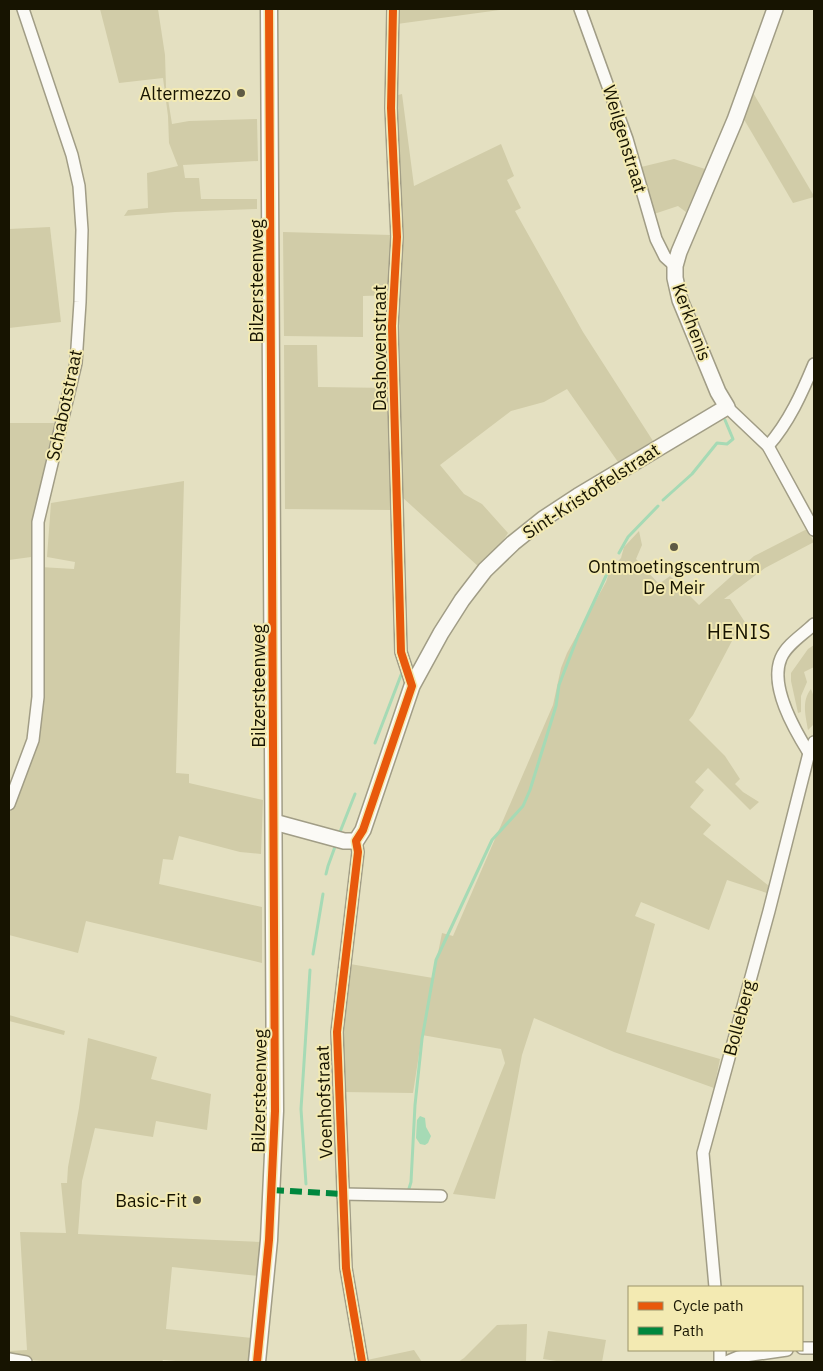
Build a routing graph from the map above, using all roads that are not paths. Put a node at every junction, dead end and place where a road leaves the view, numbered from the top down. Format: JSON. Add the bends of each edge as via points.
{"nodes":[{"id":1,"x":23,"y":9,"type":"edge"},
{"id":2,"x":269,"y":9,"type":"edge"},
{"id":3,"x":394,"y":9,"type":"edge"},
{"id":4,"x":580,"y":9,"type":"edge"},
{"id":5,"x":775,"y":9,"type":"edge"},
{"id":6,"x":675,"y":266,"type":"junction"},
{"id":7,"x":814,"y":364,"type":"edge"},
{"id":8,"x":727,"y":406,"type":"junction"},
{"id":9,"x":768,"y":446,"type":"junction"},
{"id":10,"x":814,"y":530,"type":"edge"},
{"id":11,"x":814,"y":624,"type":"edge"},
{"id":12,"x":412,"y":686,"type":"junction"},
{"id":13,"x":812,"y":748,"type":"edge"},
{"id":14,"x":9,"y":804,"type":"edge"},
{"id":15,"x":274,"y":822,"type":"junction"},
{"id":16,"x":356,"y":840,"type":"junction"},
{"id":17,"x":342,"y":1194,"type":"junction"},
{"id":18,"x":442,"y":1196,"type":"dead end"},
{"id":19,"x":715,"y":1286,"type":"edge"},
{"id":20,"x":780,"y":1351,"type":"edge"},
{"id":21,"x":9,"y":1359,"type":"edge"},
{"id":22,"x":26,"y":1362,"type":"edge"},
{"id":23,"x":257,"y":1362,"type":"edge"},
{"id":24,"x":362,"y":1362,"type":"edge"},
{"id":25,"x":726,"y":1362,"type":"edge"}],
"edges":[{"from":1,"to":14,"type":"street","name":"Schabotstraat","via":[[72,155],[79,186],[82,230],[76,363],[38,522],[38,697],[33,740]]},
{"from":2,"to":15,"type":"main road","name":"Bilzersteenweg"},
{"from":3,"to":12,"type":"street","name":"Dashovenstraat","via":[[391,108],[397,237],[393,365],[401,652]]},
{"from":4,"to":6,"type":"street","name":"Weilgenstraat","via":[[624,131],[656,239],[665,257]]},
{"from":5,"to":6,"type":"street","name":"Kerkhenis"},
{"from":6,"to":8,"type":"street","name":"Kerkhenis","via":[[680,300],[718,392]]},
{"from":7,"to":9,"type":"street","via":[[799,400]]},
{"from":8,"to":9,"type":"street","name":"Kerkhenis"},
{"from":8,"to":12,"type":"street","name":"Sint-Kristoffelstraat","via":[[578,496],[513,543],[485,570],[462,600]]},
{"from":9,"to":10,"type":"street","name":"Kerkhenis"},
{"from":11,"to":13,"type":"street","via":[[781,656],[778,674],[782,700],[798,736]]},
{"from":12,"to":16,"type":"street","name":"Sint-Kristoffelstraat","via":[[363,830]]},
{"from":13,"to":19,"type":"street","name":"Bolleberg","via":[[703,1153]]},
{"from":15,"to":16,"type":"street","via":[[344,841]]},
{"from":15,"to":23,"type":"main road","name":"Bilzersteenweg","via":[[275,1111],[269,1232]]},
{"from":16,"to":17,"type":"street","name":"Voenhofstraat","via":[[358,852],[337,1032]]},
{"from":17,"to":18,"type":"street"},
{"from":17,"to":24,"type":"street","name":"Voenhofstraat","via":[[346,1268]]},
{"from":20,"to":25,"type":"street","via":[[738,1357]]},
{"from":21,"to":22,"type":"street"}]}
